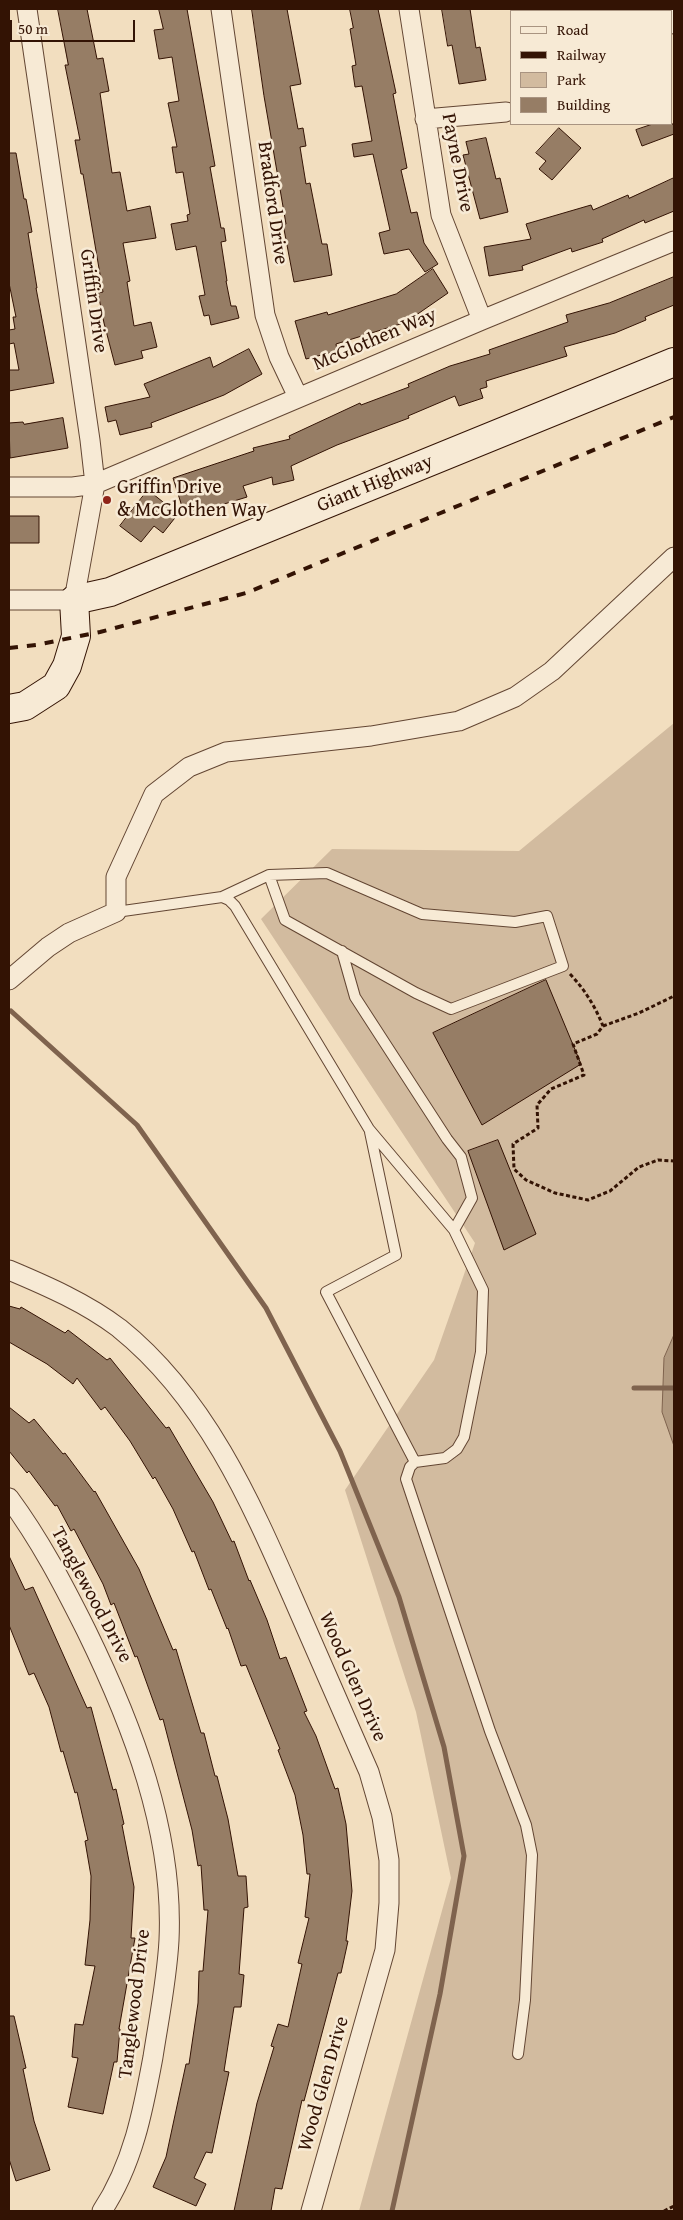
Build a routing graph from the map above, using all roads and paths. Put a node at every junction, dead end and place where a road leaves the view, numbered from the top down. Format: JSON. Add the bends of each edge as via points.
{"nodes":[{"id":1,"x":27,"y":9,"type":"edge"},
{"id":2,"x":221,"y":9,"type":"edge"},
{"id":3,"x":409,"y":9,"type":"edge"},
{"id":4,"x":506,"y":112,"type":"dead end"},
{"id":5,"x":425,"y":119,"type":"junction"},
{"id":6,"x":674,"y":241,"type":"edge"},
{"id":7,"x":482,"y":320,"type":"junction"},
{"id":8,"x":674,"y":362,"type":"edge"},
{"id":9,"x":298,"y":397,"type":"junction"},
{"id":10,"x":95,"y":484,"type":"junction"},
{"id":11,"x":9,"y":487,"type":"edge"},
{"id":12,"x":674,"y":557,"type":"edge"},
{"id":13,"x":9,"y":600,"type":"edge"},
{"id":14,"x":74,"y":600,"type":"junction"},
{"id":15,"x":9,"y":709,"type":"edge"},
{"id":16,"x":269,"y":875,"type":"junction"},
{"id":17,"x":222,"y":897,"type":"junction"},
{"id":18,"x":116,"y":912,"type":"junction"},
{"id":19,"x":342,"y":951,"type":"junction"},
{"id":20,"x":563,"y":966,"type":"junction"},
{"id":21,"x":9,"y":980,"type":"edge"},
{"id":22,"x":674,"y":996,"type":"edge"},
{"id":23,"x":604,"y":1026,"type":"junction"},
{"id":24,"x":369,"y":1129,"type":"junction"},
{"id":25,"x":674,"y":1161,"type":"edge"},
{"id":26,"x":454,"y":1230,"type":"junction"},
{"id":27,"x":9,"y":1270,"type":"edge"},
{"id":28,"x":414,"y":1462,"type":"junction"},
{"id":29,"x":9,"y":1498,"type":"edge"},
{"id":30,"x":518,"y":2054,"type":"dead end"},
{"id":31,"x":674,"y":2206,"type":"edge"},
{"id":32,"x":102,"y":2211,"type":"edge"},
{"id":33,"x":311,"y":2211,"type":"edge"},
{"id":34,"x":664,"y":2211,"type":"edge"}],
"edges":[{"from":1,"to":10,"type":"street","name":"Griffin Drive"},
{"from":2,"to":9,"type":"street","name":"Bradford Drive","via":[[265,315],[279,357]]},
{"from":3,"to":5,"type":"street","name":"Payne Drive"},
{"from":4,"to":5,"type":"street"},
{"from":5,"to":7,"type":"street","name":"Payne Drive","via":[[441,215]]},
{"from":6,"to":7,"type":"street","name":"McGlothen Way"},
{"from":7,"to":9,"type":"street","name":"McGlothen Way"},
{"from":8,"to":14,"type":"street","name":"Giant Highway","via":[[110,592]]},
{"from":9,"to":10,"type":"street","name":"McGlothen Way"},
{"from":10,"to":11,"type":"street","name":"McGlothen Way"},
{"from":10,"to":14,"type":"street","name":"Griffin Drive"},
{"from":12,"to":18,"type":"street","via":[[552,671],[515,697],[459,721],[371,736],[226,752],[189,767],[154,794],[116,877]]},
{"from":13,"to":14,"type":"street"},
{"from":14,"to":15,"type":"street","via":[[76,636],[67,666],[56,686],[25,706]]},
{"from":16,"to":17,"type":"lane"},
{"from":16,"to":19,"type":"lane","via":[[285,920]]},
{"from":16,"to":20,"type":"lane","via":[[327,873],[422,914],[515,922],[548,916]]},
{"from":17,"to":18,"type":"lane"},
{"from":17,"to":24,"type":"lane","via":[[235,906]]},
{"from":18,"to":21,"type":"street","via":[[69,933]]},
{"from":19,"to":20,"type":"lane","via":[[416,993],[452,1009]]},
{"from":19,"to":26,"type":"lane","via":[[355,997],[461,1157],[472,1198]]},
{"from":20,"to":23,"type":"path","via":[[584,988]]},
{"from":22,"to":23,"type":"path"},
{"from":23,"to":25,"type":"path","via":[[597,1034],[573,1044],[584,1075],[551,1089],[537,1105],[538,1128],[513,1144],[514,1169],[526,1180],[548,1190],[588,1200],[610,1191],[640,1167],[658,1160]]},
{"from":24,"to":26,"type":"lane"},
{"from":24,"to":28,"type":"lane","via":[[396,1254],[326,1292]]},
{"from":26,"to":28,"type":"lane","via":[[483,1290],[481,1352],[464,1437],[457,1449],[445,1458]]},
{"from":27,"to":33,"type":"street","name":"Wood Glen Drive","via":[[72,1298],[118,1328],[163,1369],[205,1424],[252,1504],[369,1772],[382,1817],[389,1860],[386,1950]]},
{"from":28,"to":30,"type":"lane","via":[[406,1479],[490,1731],[526,1825],[532,1855],[525,2000]]},
{"from":29,"to":32,"type":"street","name":"Tanglewood Drive","via":[[56,1568],[113,1685],[138,1751],[158,1822],[167,1886],[169,1939],[162,2004],[142,2118],[129,2160]]},
{"from":31,"to":34,"type":"path"}]}
